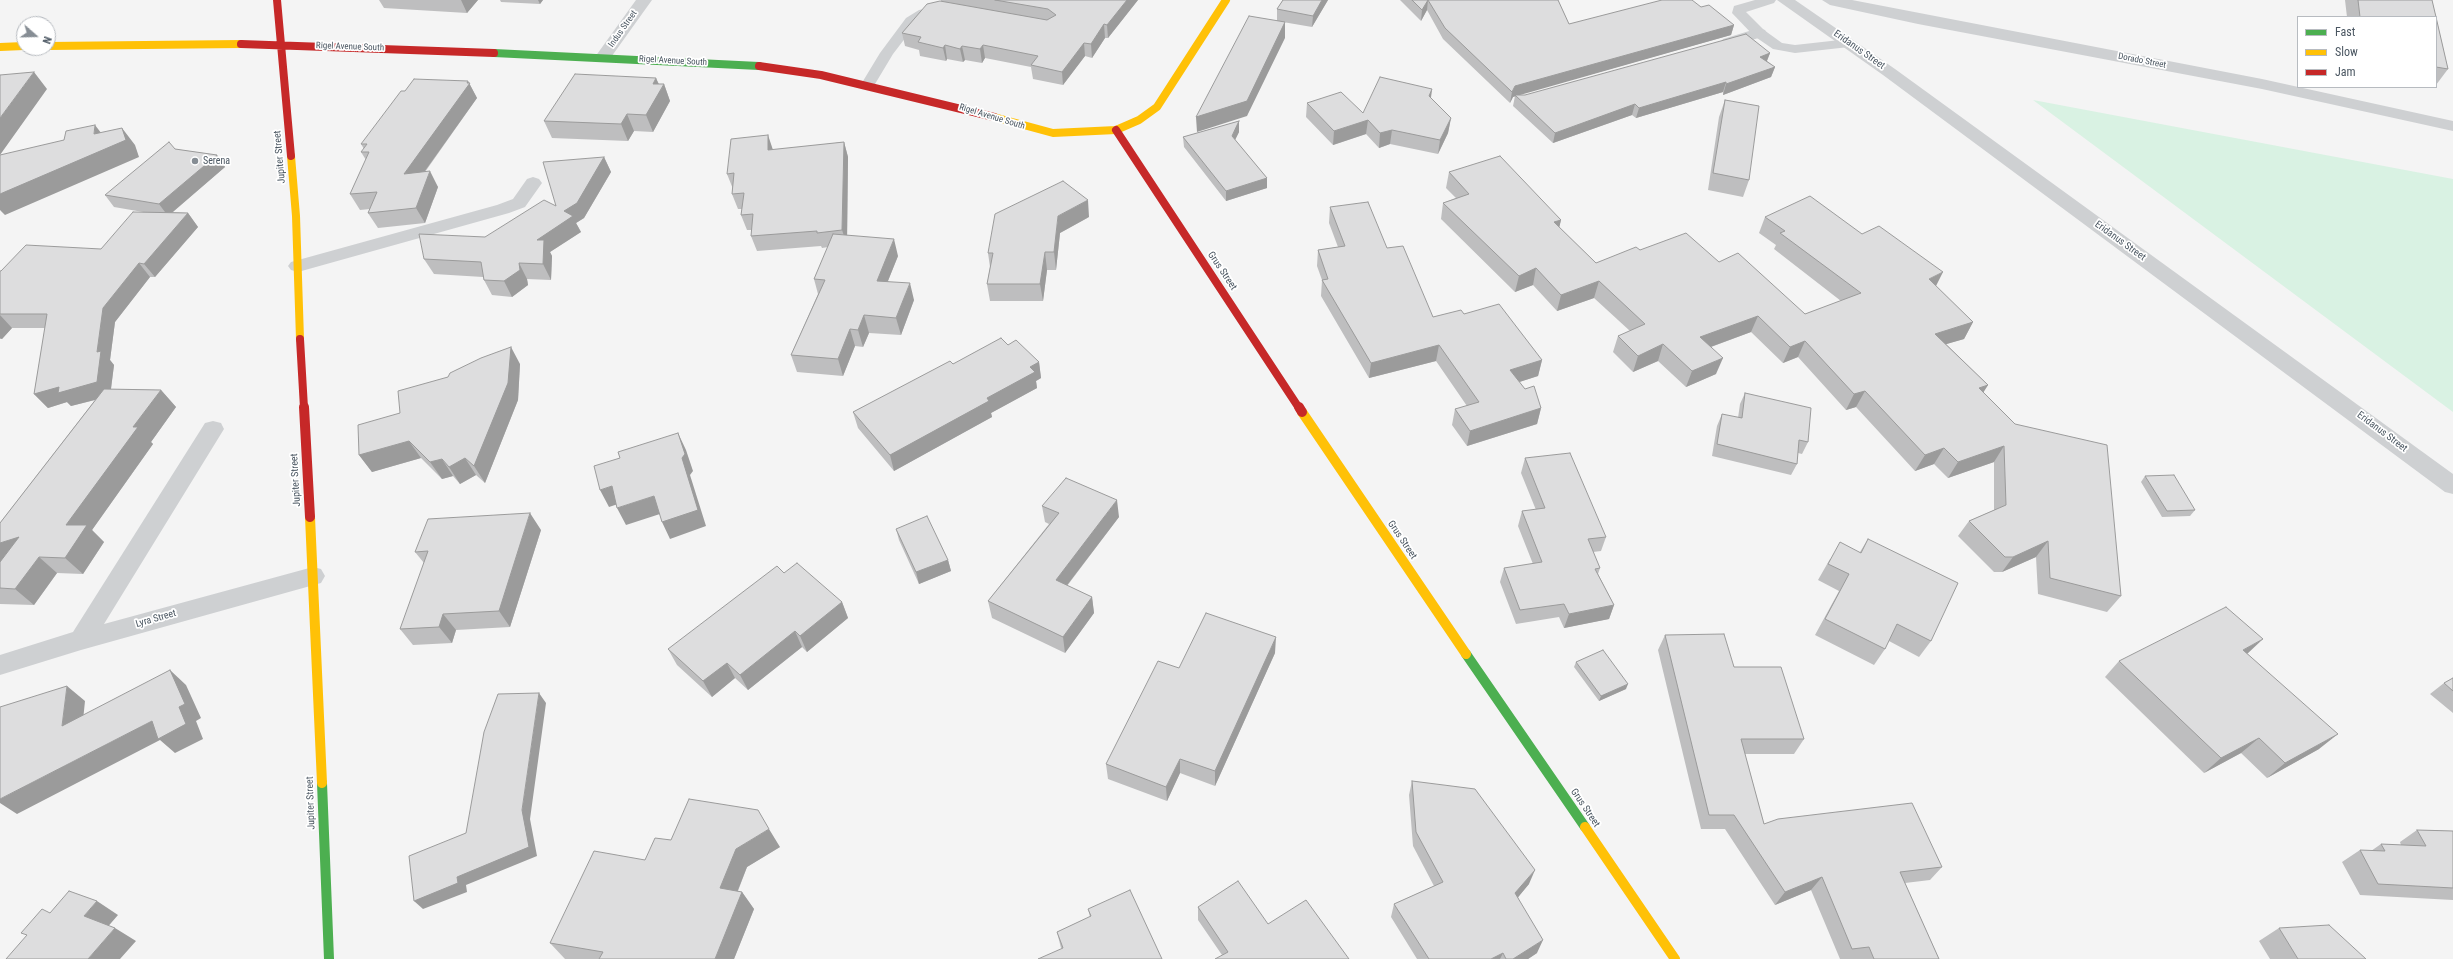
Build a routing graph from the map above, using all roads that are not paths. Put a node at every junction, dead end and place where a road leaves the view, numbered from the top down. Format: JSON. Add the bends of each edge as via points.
{"nodes":[{"id":1,"x":277,"y":0,"type":"edge"},
{"id":2,"x":644,"y":0,"type":"edge"},
{"id":3,"x":1226,"y":0,"type":"edge"},
{"id":4,"x":1769,"y":0,"type":"edge"},
{"id":5,"x":1785,"y":0,"type":"edge"},
{"id":6,"x":1830,"y":0,"type":"edge"},
{"id":7,"x":954,"y":10,"type":"edge"},
{"id":8,"x":1759,"y":33,"type":"junction"},
{"id":9,"x":1849,"y":43,"type":"junction"},
{"id":10,"x":281,"y":44,"type":"junction"},
{"id":11,"x":1722,"y":44,"type":"edge"},
{"id":12,"x":16,"y":46,"type":"edge"},
{"id":13,"x":56,"y":46,"type":"edge"},
{"id":14,"x":0,"y":47,"type":"edge"},
{"id":15,"x":603,"y":57,"type":"junction"},
{"id":16,"x":867,"y":86,"type":"junction"},
{"id":17,"x":2453,"y":126,"type":"edge"},
{"id":18,"x":1116,"y":130,"type":"junction"},
{"id":19,"x":533,"y":183,"type":"dead end"},
{"id":20,"x":298,"y":266,"type":"junction"},
{"id":21,"x":213,"y":429,"type":"dead end"},
{"id":22,"x":2453,"y":486,"type":"edge"},
{"id":23,"x":313,"y":576,"type":"junction"},
{"id":24,"x":81,"y":640,"type":"junction"},
{"id":25,"x":0,"y":665,"type":"edge"},
{"id":26,"x":329,"y":959,"type":"edge"},
{"id":27,"x":1675,"y":959,"type":"edge"}],
"edges":[{"from":1,"to":10,"type":"street","name":"Jupiter Street"},
{"from":2,"to":15,"type":"street","name":"Indus Street"},
{"from":3,"to":18,"type":"street","name":"Rigel Avenue South","via":[[1157,107],[1139,120]]},
{"from":4,"to":8,"type":"lane","via":[[1739,9],[1741,17]]},
{"from":5,"to":9,"type":"street","name":"Eridanus Street"},
{"from":6,"to":17,"type":"street","name":"Dorado Street","via":[[2262,84]]},
{"from":7,"to":16,"type":"lane","via":[[932,11],[911,21]]},
{"from":8,"to":9,"type":"lane","via":[[1778,46],[1788,49]]},
{"from":8,"to":11,"type":"street"},
{"from":9,"to":22,"type":"street","name":"Eridanus Street"},
{"from":10,"to":13,"type":"street","name":"Rigel Avenue South"},
{"from":10,"to":15,"type":"street","name":"Rigel Avenue South"},
{"from":10,"to":20,"type":"street","name":"Jupiter Street"},
{"from":12,"to":14,"type":"street"},
{"from":15,"to":16,"type":"street","name":"Rigel Avenue South","via":[[780,68]]},
{"from":16,"to":18,"type":"street","name":"Rigel Avenue South","via":[[952,105],[1053,133]]},
{"from":18,"to":27,"type":"street","name":"Grus Street","via":[[1357,495]]},
{"from":19,"to":20,"type":"street","via":[[518,203],[504,209]]},
{"from":20,"to":23,"type":"street","name":"Jupiter Street"},
{"from":21,"to":24,"type":"street"},
{"from":23,"to":24,"type":"street","name":"Lyra Street"},
{"from":23,"to":26,"type":"street","name":"Jupiter Street"},
{"from":24,"to":25,"type":"street","name":"Lyra Street"}]}
